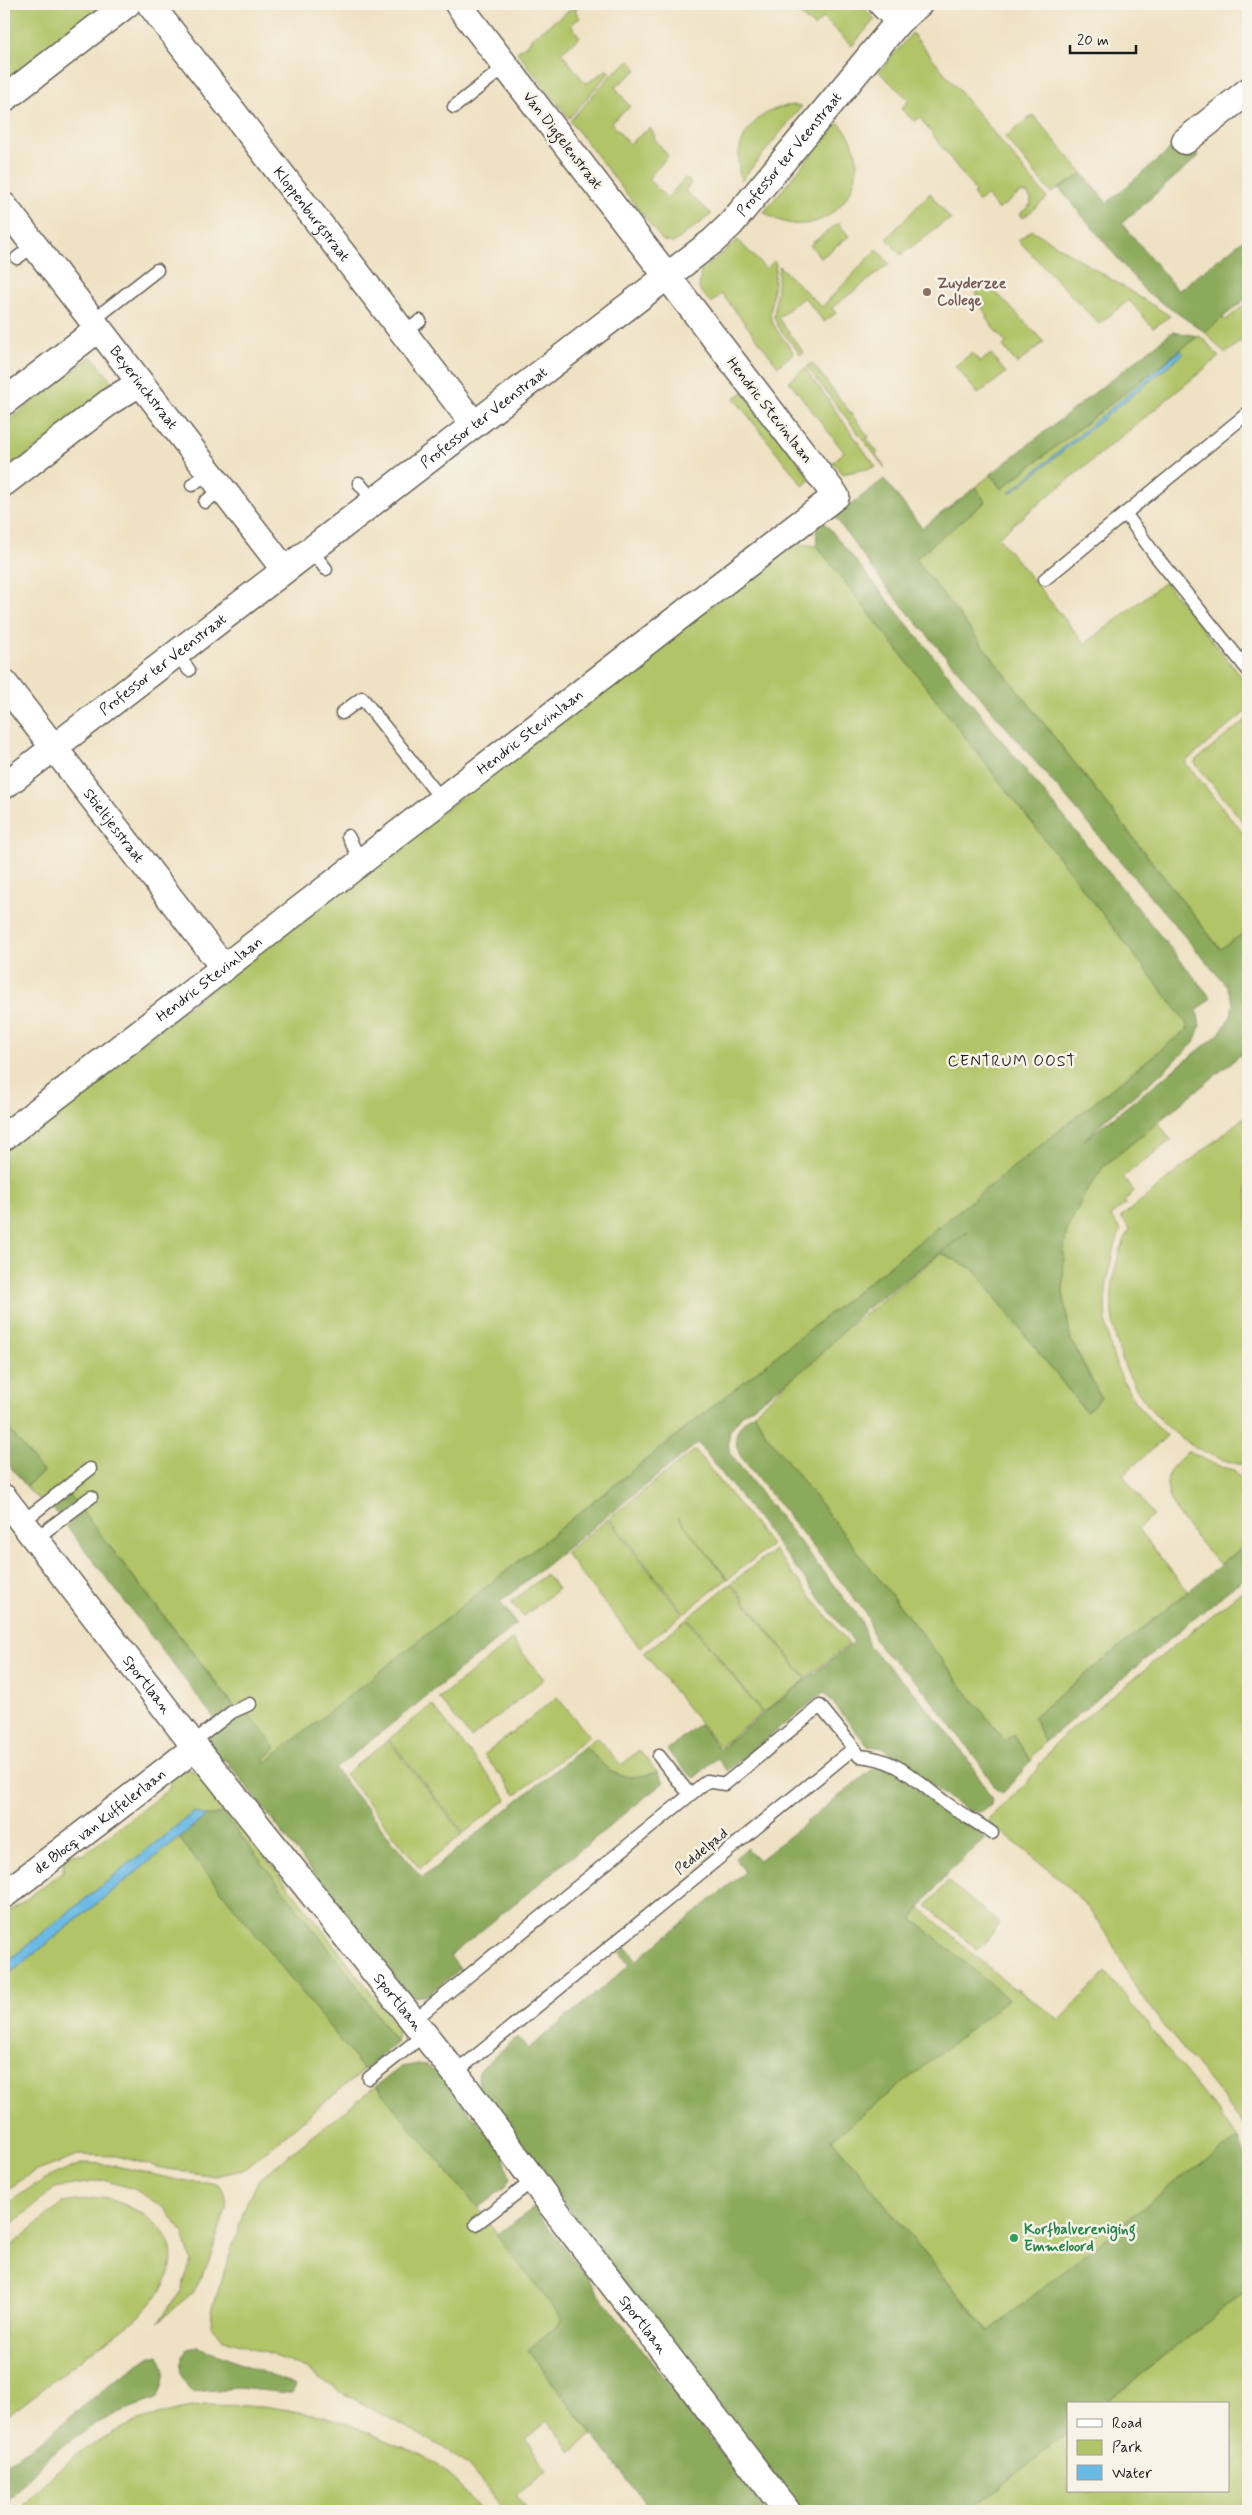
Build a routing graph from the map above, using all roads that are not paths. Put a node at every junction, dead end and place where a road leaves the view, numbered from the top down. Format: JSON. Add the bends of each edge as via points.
{"nodes":[{"id":1,"x":127,"y":4,"type":"edge"},
{"id":2,"x":150,"y":4,"type":"edge"},
{"id":3,"x":458,"y":4,"type":"edge"},
{"id":4,"x":919,"y":4,"type":"edge"},
{"id":5,"x":890,"y":12,"type":"edge"},
{"id":6,"x":506,"y":66,"type":"junction"},
{"id":7,"x":1248,"y":91,"type":"edge"},
{"id":8,"x":4,"y":98,"type":"edge"},
{"id":9,"x":454,"y":107,"type":"dead end"},
{"id":10,"x":1185,"y":141,"type":"dead end"},
{"id":11,"x":4,"y":206,"type":"edge"},
{"id":12,"x":157,"y":270,"type":"dead end"},
{"id":13,"x":667,"y":276,"type":"junction"},
{"id":14,"x":95,"y":325,"type":"junction"},
{"id":15,"x":140,"y":383,"type":"junction"},
{"id":16,"x":4,"y":402,"type":"edge"},
{"id":17,"x":1248,"y":413,"type":"edge"},
{"id":18,"x":473,"y":423,"type":"junction"},
{"id":19,"x":4,"y":483,"type":"edge"},
{"id":20,"x":1126,"y":513,"type":"junction"},
{"id":21,"x":310,"y":549,"type":"junction"},
{"id":22,"x":284,"y":569,"type":"junction"},
{"id":23,"x":326,"y":569,"type":"dead end"},
{"id":24,"x":1045,"y":579,"type":"dead end"},
{"id":25,"x":1248,"y":670,"type":"edge"},
{"id":26,"x":4,"y":683,"type":"edge"},
{"id":27,"x":342,"y":713,"type":"dead end"},
{"id":28,"x":53,"y":747,"type":"junction"},
{"id":29,"x":4,"y":786,"type":"edge"},
{"id":30,"x":442,"y":800,"type":"junction"},
{"id":31,"x":344,"y":839,"type":"dead end"},
{"id":32,"x":359,"y":858,"type":"junction"},
{"id":33,"x":224,"y":968,"type":"junction"},
{"id":34,"x":4,"y":1137,"type":"edge"},
{"id":35,"x":90,"y":1469,"type":"dead end"},
{"id":36,"x":90,"y":1497,"type":"dead end"},
{"id":37,"x":4,"y":1498,"type":"edge"},
{"id":38,"x":20,"y":1533,"type":"edge"},
{"id":39,"x":250,"y":1704,"type":"dead end"},
{"id":40,"x":854,"y":1748,"type":"junction"},
{"id":41,"x":205,"y":1754,"type":"junction"},
{"id":42,"x":659,"y":1756,"type":"dead end"},
{"id":43,"x":690,"y":1795,"type":"junction"},
{"id":44,"x":992,"y":1833,"type":"dead end"},
{"id":45,"x":4,"y":1896,"type":"edge"},
{"id":46,"x":419,"y":2028,"type":"junction"},
{"id":47,"x":455,"y":2073,"type":"junction"},
{"id":48,"x":370,"y":2078,"type":"dead end"},
{"id":49,"x":534,"y":2180,"type":"junction"},
{"id":50,"x":476,"y":2224,"type":"dead end"},
{"id":51,"x":787,"y":2511,"type":"edge"}],
"edges":[{"from":1,"to":8,"type":"street"},
{"from":2,"to":18,"type":"street","name":"Kloppenburgstraat","via":[[412,327]]},
{"from":3,"to":6,"type":"street","name":"Van Diggelenstraat"},
{"from":4,"to":5,"type":"street","name":"Professor ter Veenstraat"},
{"from":5,"to":13,"type":"street","name":"Professor ter Veenstraat","via":[[731,224]]},
{"from":6,"to":9,"type":"lane"},
{"from":6,"to":13,"type":"street","name":"Van Diggelenstraat"},
{"from":7,"to":10,"type":"street"},
{"from":11,"to":14,"type":"street","name":"Beyerinckstraat","via":[[25,252]]},
{"from":12,"to":14,"type":"lane"},
{"from":13,"to":18,"type":"street","name":"Professor ter Veenstraat"},
{"from":13,"to":30,"type":"street","name":"Hendric Stevinlaan","via":[[836,496]]},
{"from":14,"to":15,"type":"street","name":"Beyerinckstraat"},
{"from":14,"to":16,"type":"street"},
{"from":15,"to":19,"type":"street","via":[[112,400]]},
{"from":15,"to":22,"type":"street","name":"Beyerinckstraat","via":[[207,487]]},
{"from":17,"to":20,"type":"lane"},
{"from":18,"to":21,"type":"street","name":"Professor ter Veenstraat","via":[[366,492]]},
{"from":20,"to":24,"type":"lane"},
{"from":20,"to":25,"type":"lane","via":[[1155,555]]},
{"from":21,"to":22,"type":"street","name":"Professor ter Veenstraat"},
{"from":21,"to":23,"type":"lane"},
{"from":22,"to":28,"type":"street","name":"Professor ter Veenstraat","via":[[182,661]]},
{"from":26,"to":28,"type":"street","name":"Stieltjesstraat"},
{"from":27,"to":30,"type":"lane","via":[[362,698]]},
{"from":28,"to":29,"type":"street","name":"Professor ter Veenstraat"},
{"from":28,"to":33,"type":"street","name":"Stieltjesstraat"},
{"from":30,"to":32,"type":"street","name":"Hendric Stevinlaan"},
{"from":31,"to":32,"type":"lane"},
{"from":32,"to":33,"type":"street","name":"Hendric Stevinlaan"},
{"from":33,"to":34,"type":"street","name":"Hendric Stevinlaan"},
{"from":35,"to":38,"type":"lane"},
{"from":36,"to":38,"type":"lane"},
{"from":37,"to":38,"type":"street","name":"Sportlaan"},
{"from":38,"to":41,"type":"street","name":"Sportlaan"},
{"from":39,"to":41,"type":"lane","via":[[232,1712]]},
{"from":40,"to":43,"type":"lane","via":[[820,1706],[725,1784],[707,1781]]},
{"from":40,"to":44,"type":"lane","via":[[859,1756],[883,1759],[905,1770],[946,1803]]},
{"from":40,"to":47,"type":"lane","name":"Peddelpad"},
{"from":41,"to":45,"type":"street","name":"de Blocq van Kuffelerlaan"},
{"from":41,"to":46,"type":"street","name":"Sportlaan"},
{"from":42,"to":43,"type":"lane"},
{"from":43,"to":46,"type":"lane"},
{"from":46,"to":47,"type":"street","name":"Sportlaan"},
{"from":46,"to":48,"type":"lane"},
{"from":47,"to":49,"type":"street","name":"Sportlaan"},
{"from":49,"to":50,"type":"lane"},
{"from":49,"to":51,"type":"street","name":"Sportlaan"}]}
